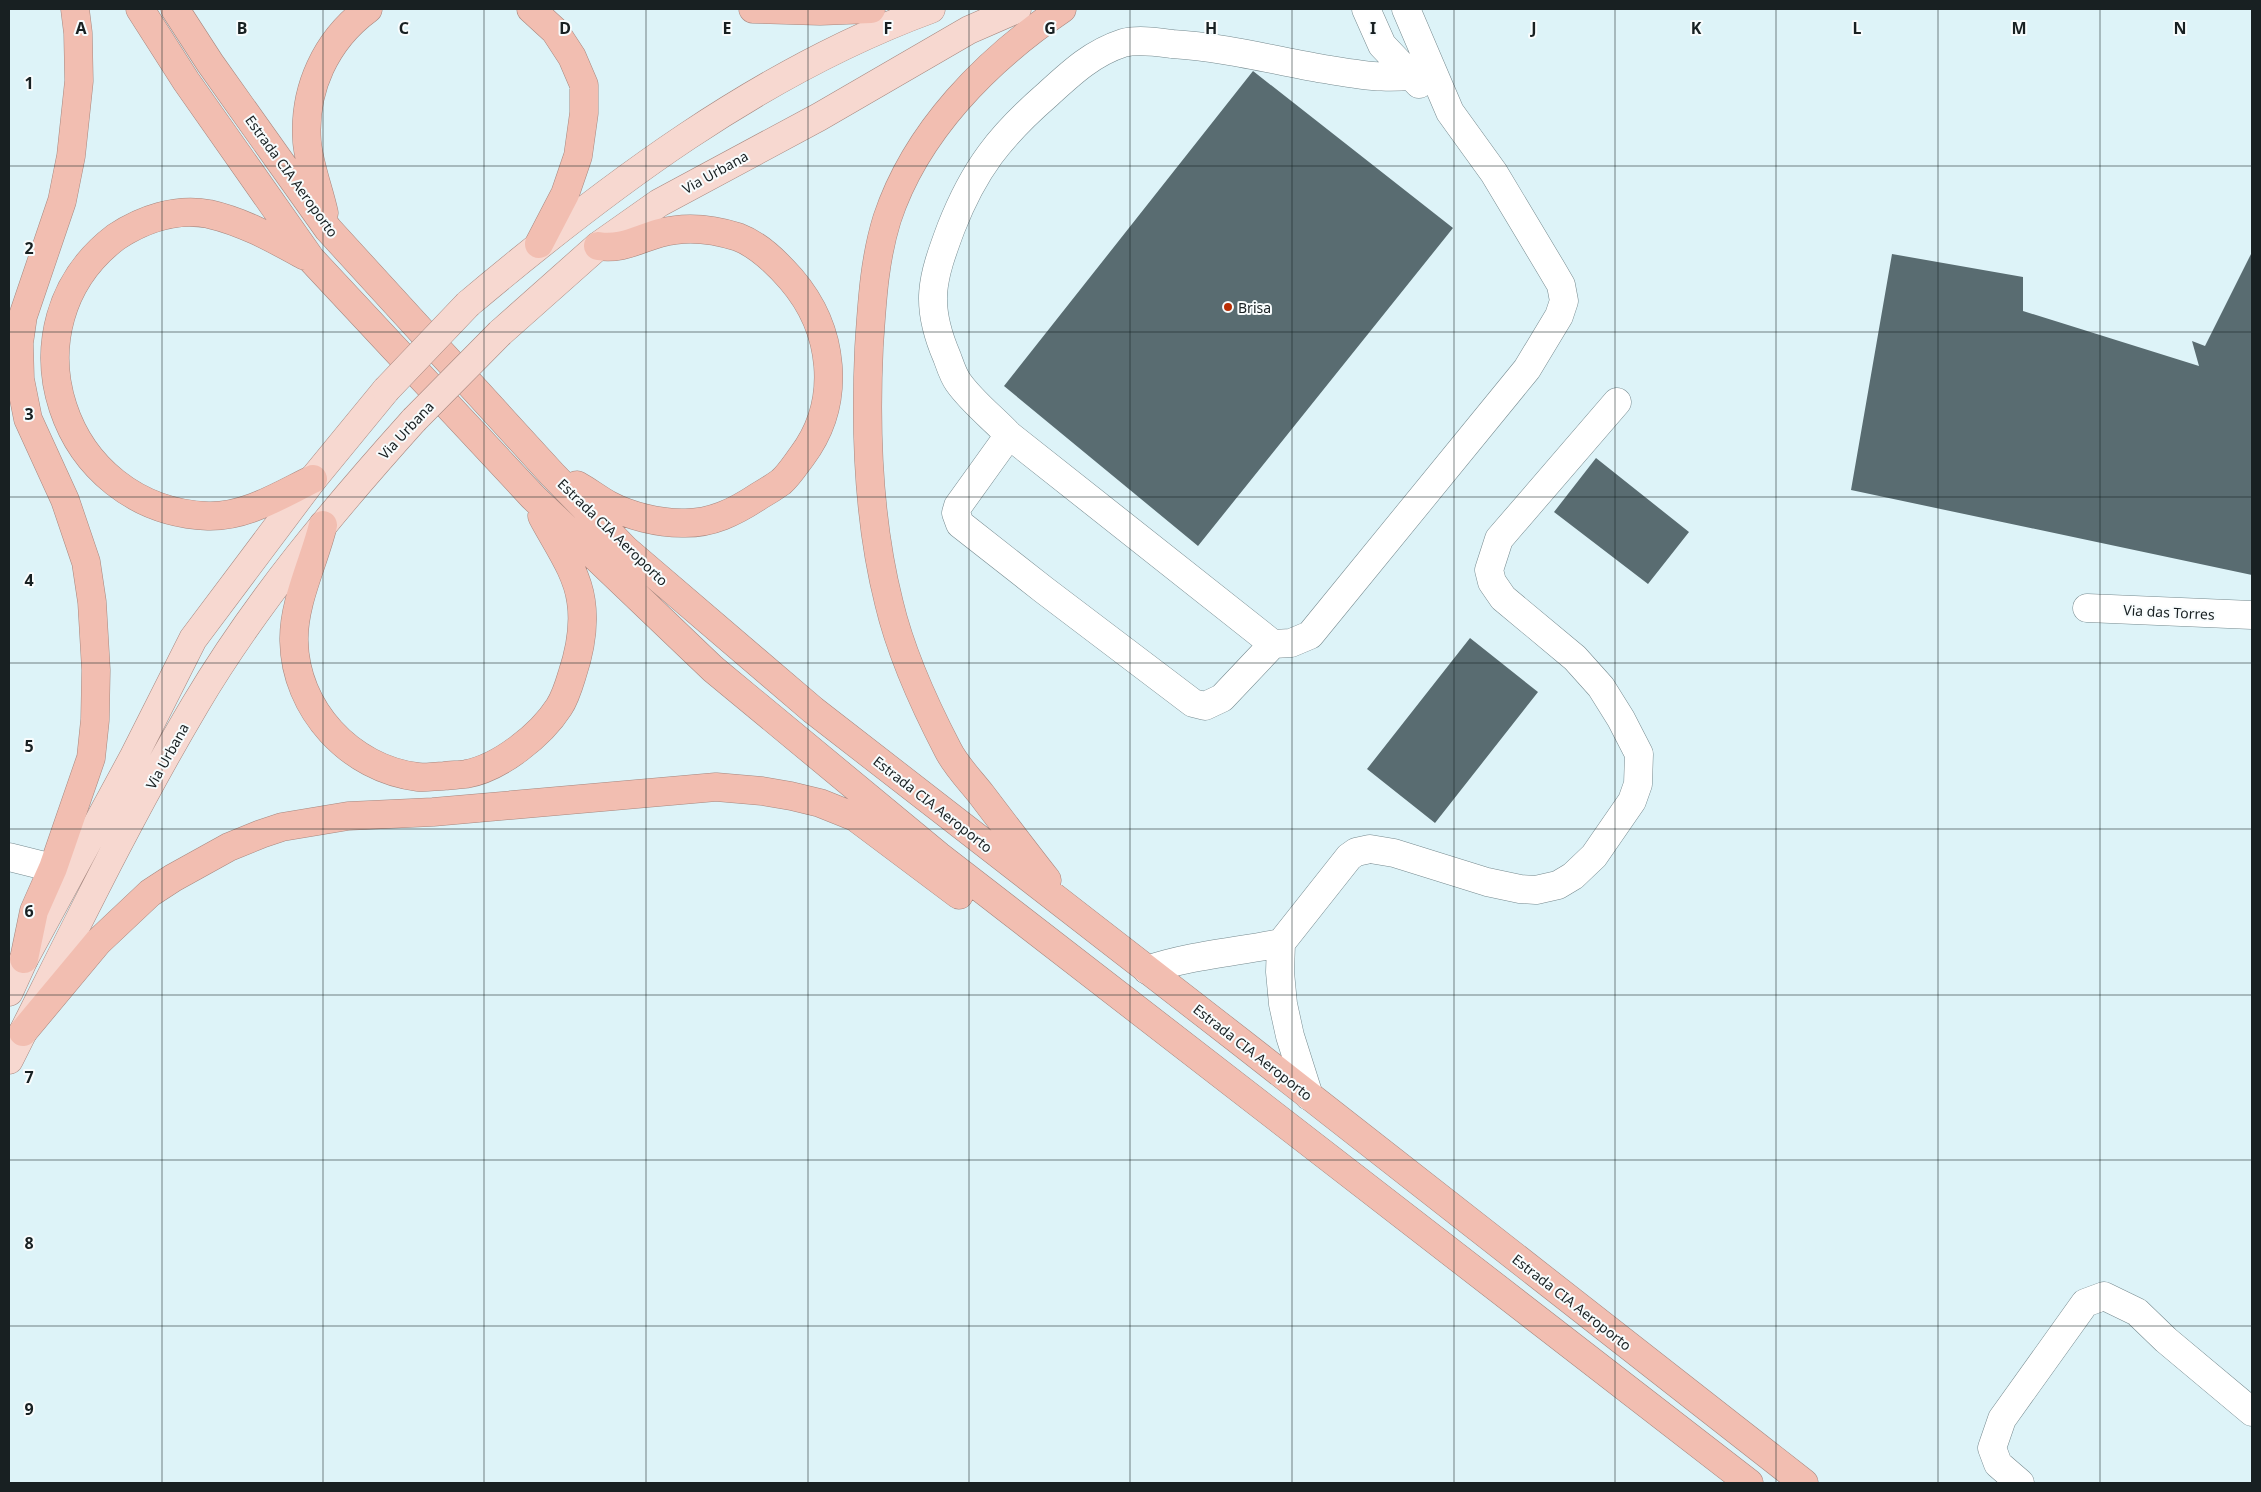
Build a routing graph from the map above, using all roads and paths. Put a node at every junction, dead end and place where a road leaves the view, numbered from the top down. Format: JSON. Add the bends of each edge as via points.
{"nodes":[{"id":1,"x":75,"y":9,"type":"edge"},
{"id":2,"x":140,"y":9,"type":"edge"},
{"id":3,"x":175,"y":9,"type":"edge"},
{"id":4,"x":368,"y":9,"type":"edge"},
{"id":5,"x":530,"y":9,"type":"edge"},
{"id":6,"x":753,"y":9,"type":"edge"},
{"id":7,"x":871,"y":9,"type":"edge"},
{"id":8,"x":931,"y":9,"type":"edge"},
{"id":9,"x":1017,"y":9,"type":"edge"},
{"id":10,"x":1062,"y":9,"type":"edge"},
{"id":11,"x":1366,"y":9,"type":"edge"},
{"id":12,"x":1406,"y":9,"type":"edge"},
{"id":13,"x":1421,"y":74,"type":"junction"},
{"id":14,"x":328,"y":229,"type":"junction"},
{"id":15,"x":539,"y":244,"type":"junction"},
{"id":16,"x":598,"y":246,"type":"junction"},
{"id":17,"x":311,"y":259,"type":"junction"},
{"id":18,"x":1618,"y":402,"type":"dead end"},
{"id":19,"x":1009,"y":435,"type":"junction"},
{"id":20,"x":552,"y":474,"type":"junction"},
{"id":21,"x":313,"y":479,"type":"junction"},
{"id":22,"x":533,"y":497,"type":"junction"},
{"id":23,"x":323,"y":525,"type":"junction"},
{"id":24,"x":2087,"y":608,"type":"dead end"},
{"id":25,"x":2252,"y":615,"type":"edge"},
{"id":26,"x":1273,"y":644,"type":"junction"},
{"id":27,"x":9,"y":857,"type":"edge"},
{"id":28,"x":53,"y":868,"type":"junction"},
{"id":29,"x":1071,"y":911,"type":"junction"},
{"id":30,"x":1281,"y":943,"type":"junction"},
{"id":31,"x":24,"y":959,"type":"junction"},
{"id":32,"x":1147,"y":970,"type":"junction"},
{"id":33,"x":9,"y":992,"type":"edge"},
{"id":34,"x":23,"y":1032,"type":"junction"},
{"id":35,"x":9,"y":1060,"type":"edge"},
{"id":36,"x":1309,"y":1096,"type":"junction"},
{"id":37,"x":1404,"y":1215,"type":"junction"},
{"id":38,"x":2252,"y":1412,"type":"edge"},
{"id":39,"x":1749,"y":1483,"type":"edge"},
{"id":40,"x":1804,"y":1483,"type":"edge"},
{"id":41,"x":2020,"y":1483,"type":"edge"}],
"edges":[{"from":1,"to":28,"type":"highway","via":[[79,81],[71,156],[62,201],[23,316],[18,343],[20,379],[28,420],[65,500],[86,562],[92,602],[96,670],[92,758]]},
{"from":2,"to":17,"type":"highway","via":[[186,81]]},
{"from":3,"to":14,"type":"highway","name":"Estrada CIA Aeroporto"},
{"from":4,"to":14,"type":"highway","via":[[351,21],[321,63],[308,104],[307,144]]},
{"from":5,"to":15,"type":"highway","via":[[555,31],[572,57],[584,85],[578,156],[565,194]]},
{"from":6,"to":7,"type":"highway"},
{"from":8,"to":15,"type":"main road","name":"Via Urbana","via":[[813,60],[738,103]]},
{"from":9,"to":16,"type":"main road","name":"Via Urbana","via":[[969,30],[676,194]]},
{"from":10,"to":29,"type":"highway","via":[[1004,51],[949,110],[912,165],[891,210],[873,282],[868,441],[876,539],[889,603],[925,705],[950,754]]},
{"from":11,"to":13,"type":"lane","via":[[1382,45]]},
{"from":12,"to":13,"type":"lane"},
{"from":13,"to":19,"type":"lane","via":[[1369,76],[1193,45],[1144,42],[1125,43],[1083,62],[1014,124],[985,160],[965,193],[936,269],[931,300],[938,336],[958,382]]},
{"from":13,"to":26,"type":"lane","via":[[1494,173],[1561,286],[1564,302],[1527,369],[1310,635],[1291,643]]},
{"from":14,"to":20,"type":"highway","name":"Estrada CIA Aeroporto"},
{"from":15,"to":21,"type":"main road","name":"Via Urbana","bridge":true,"via":[[468,304],[386,390]]},
{"from":16,"to":20,"type":"highway","via":[[622,247],[661,233],[691,229],[739,238],[765,253],[804,294],[816,316],[829,366],[828,393],[811,444],[782,481],[737,510],[708,521],[682,523],[633,515]]},
{"from":16,"to":23,"type":"main road","name":"Via Urbana","bridge":true,"via":[[500,333],[414,420]]},
{"from":17,"to":21,"type":"highway","via":[[250,226],[207,214],[163,215],[123,232],[88,261],[68,289],[52,341],[58,402],[69,433],[102,472],[150,504],[208,516],[236,513]]},
{"from":17,"to":22,"type":"highway"},
{"from":18,"to":30,"type":"lane","via":[[1498,539],[1489,570],[1492,582],[1503,598],[1575,658],[1601,687],[1621,719],[1639,754],[1638,784],[1632,801],[1594,856],[1573,876],[1558,885],[1536,890],[1487,882],[1394,853],[1370,849],[1356,852]]},
{"from":19,"to":26,"type":"lane"},
{"from":19,"to":26,"type":"lane","via":[[958,506],[956,513],[960,524],[1193,703],[1204,706],[1222,698]]},
{"from":20,"to":29,"type":"highway","name":"Estrada CIA Aeroporto","via":[[626,550],[813,710]]},
{"from":21,"to":31,"type":"main road","name":"Via Urbana","via":[[193,639],[133,758]]},
{"from":22,"to":23,"type":"highway","via":[[573,572],[581,600],[583,626],[579,653],[560,706],[547,722],[513,754],[467,774],[419,778],[393,772],[358,756],[318,718],[304,691],[294,641],[298,604]]},
{"from":22,"to":37,"type":"highway","via":[[713,669],[939,856]]},
{"from":23,"to":34,"type":"main road","name":"Via Urbana","via":[[256,612],[196,704],[128,826]]},
{"from":24,"to":25,"type":"lane","name":"Via das Torres"},
{"from":27,"to":28,"type":"lane"},
{"from":28,"to":31,"type":"highway","via":[[34,911]]},
{"from":29,"to":32,"type":"highway","name":"Estrada CIA Aeroporto"},
{"from":30,"to":32,"type":"lane","via":[[1175,960]]},
{"from":30,"to":36,"type":"lane","via":[[1283,1004]]},
{"from":31,"to":33,"type":"main road","name":"Via Urbana"},
{"from":32,"to":36,"type":"highway","name":"Estrada CIA Aeroporto"},
{"from":34,"to":35,"type":"main road","name":"Via Urbana"},
{"from":34,"to":37,"type":"highway","via":[[98,942],[150,893],[229,847],[261,834],[314,821],[374,814],[433,812],[716,787],[762,791],[820,803],[855,817],[1328,1174]]},
{"from":36,"to":40,"type":"highway","name":"Estrada CIA Aeroporto"},
{"from":37,"to":39,"type":"highway"},
{"from":38,"to":41,"type":"lane","via":[[2137,1312],[2104,1296],[2086,1303],[2002,1419],[1992,1448],[1998,1464]]}]}
